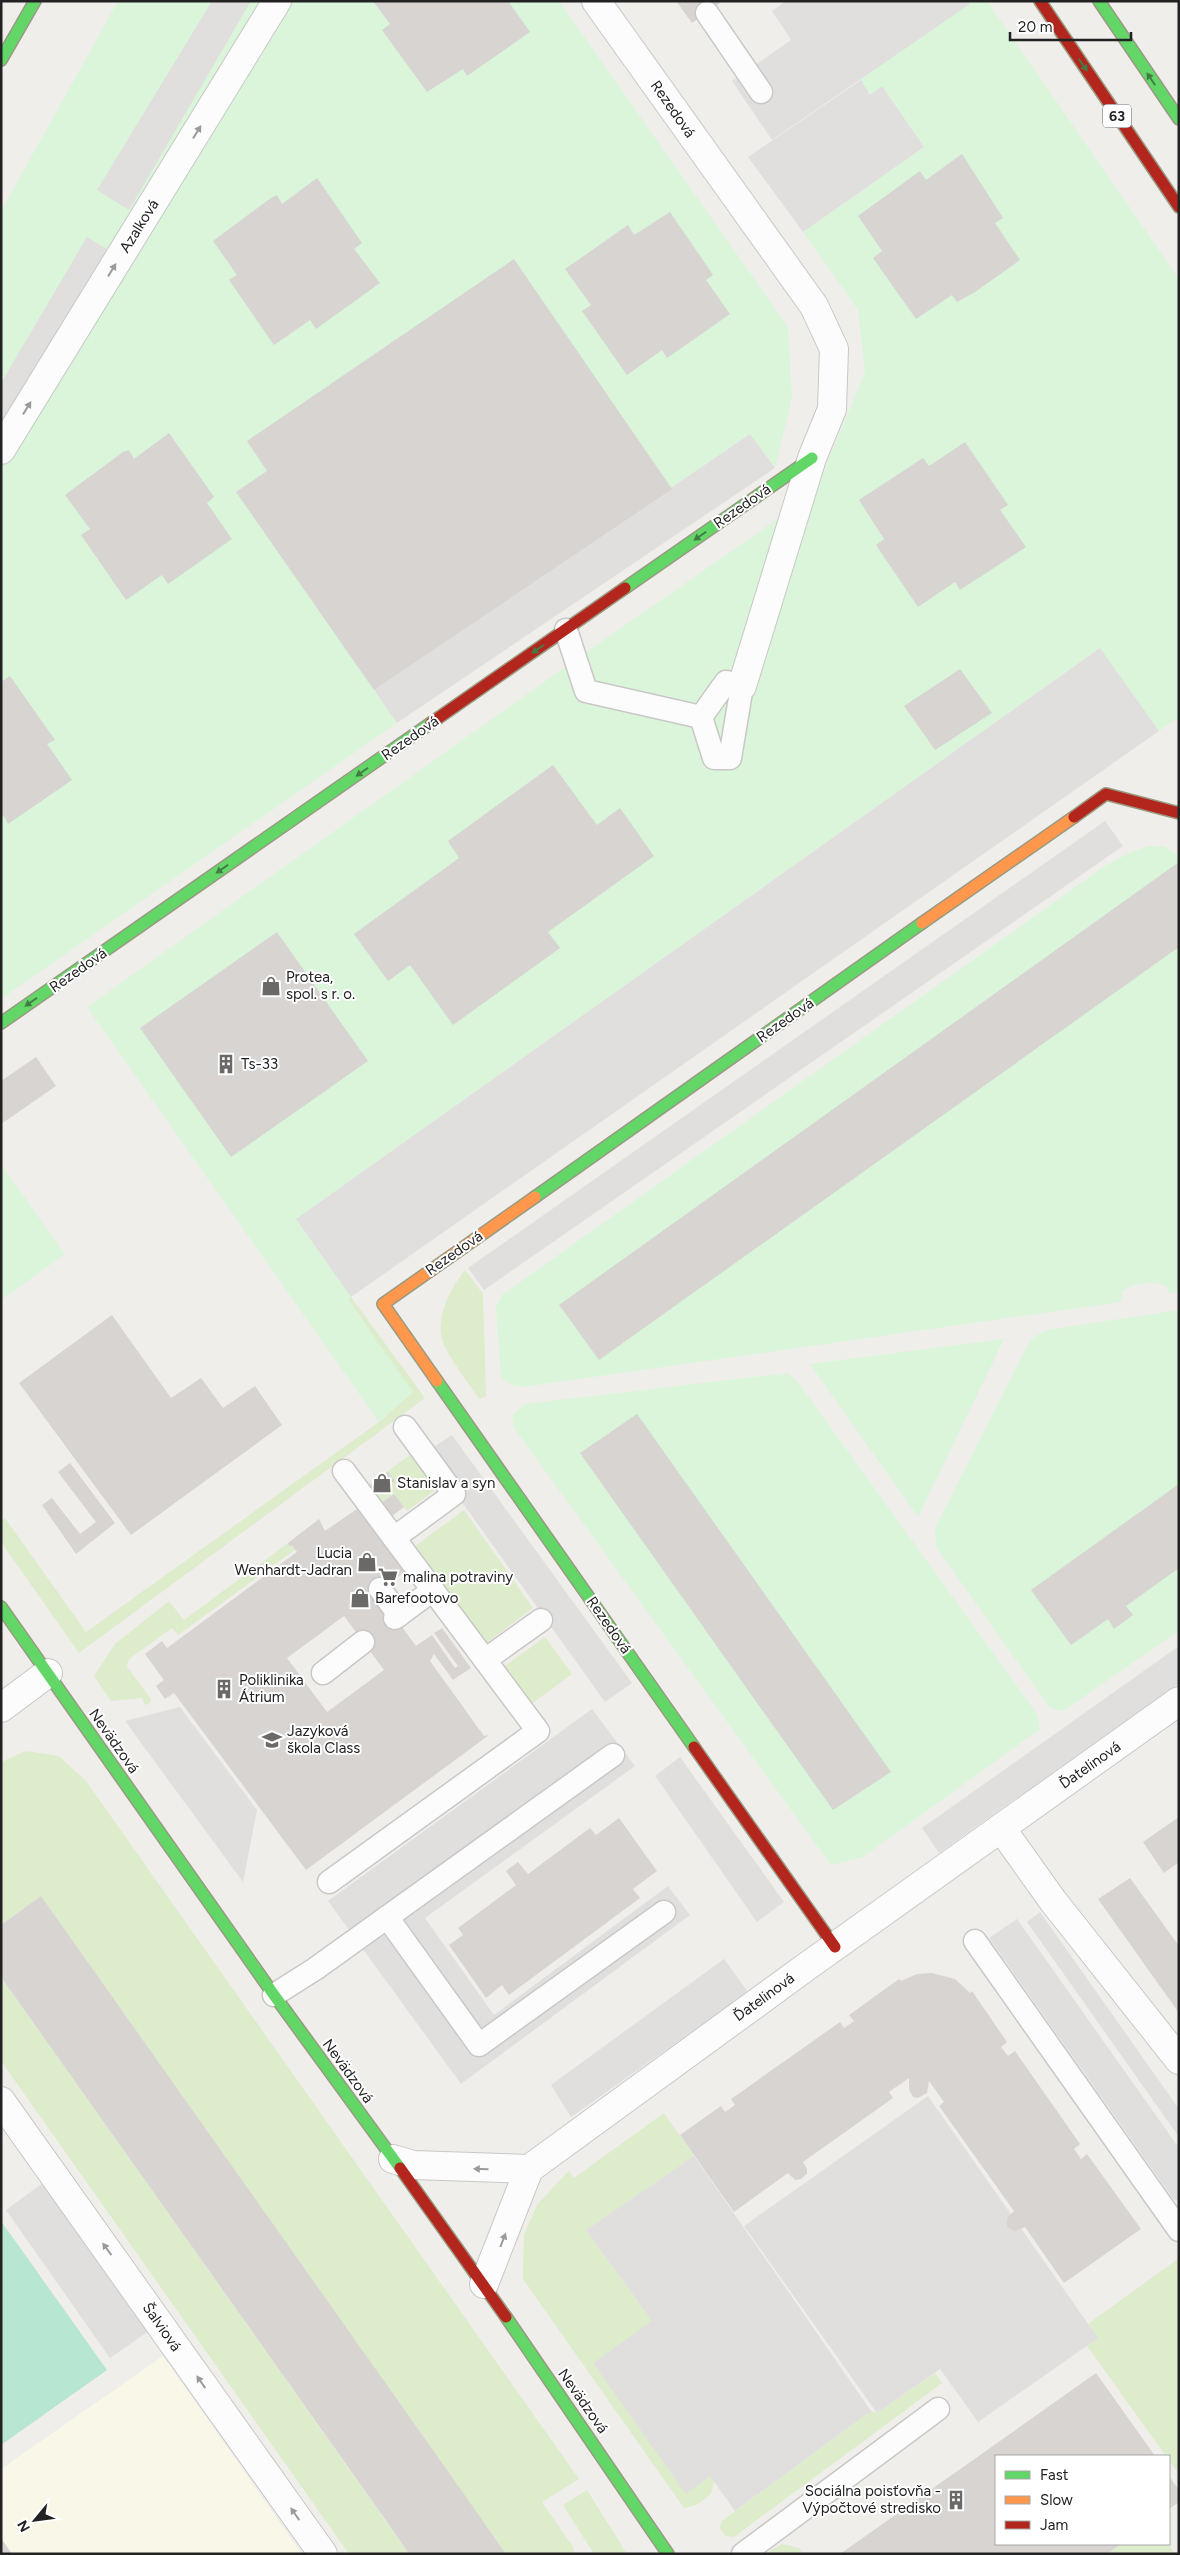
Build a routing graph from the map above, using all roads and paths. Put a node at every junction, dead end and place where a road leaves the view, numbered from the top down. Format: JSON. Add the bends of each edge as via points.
{"nodes":[{"id":1,"x":35,"y":1,"type":"edge"},
{"id":2,"x":277,"y":1,"type":"edge"},
{"id":3,"x":596,"y":1,"type":"edge"},
{"id":4,"x":1040,"y":1,"type":"edge"},
{"id":5,"x":1099,"y":1,"type":"edge"},
{"id":6,"x":706,"y":13,"type":"dead end"},
{"id":7,"x":1,"y":60,"type":"edge"},
{"id":8,"x":761,"y":92,"type":"dead end"},
{"id":9,"x":1179,"y":119,"type":"edge"},
{"id":10,"x":1179,"y":207,"type":"edge"},
{"id":11,"x":1,"y":450,"type":"edge"},
{"id":12,"x":812,"y":458,"type":"junction"},
{"id":13,"x":566,"y":630,"type":"junction"},
{"id":14,"x":742,"y":686,"type":"junction"},
{"id":15,"x":701,"y":717,"type":"junction"},
{"id":16,"x":1179,"y":813,"type":"edge"},
{"id":17,"x":4,"y":1016,"type":"edge"},
{"id":18,"x":404,"y":1427,"type":"dead end"},
{"id":19,"x":344,"y":1471,"type":"dead end"},
{"id":20,"x":394,"y":1538,"type":"junction"},
{"id":21,"x":380,"y":1590,"type":"dead end"},
{"id":22,"x":433,"y":1590,"type":"junction"},
{"id":23,"x":1,"y":1607,"type":"edge"},
{"id":24,"x":541,"y":1620,"type":"dead end"},
{"id":25,"x":363,"y":1642,"type":"dead end"},
{"id":26,"x":485,"y":1660,"type":"junction"},
{"id":27,"x":48,"y":1673,"type":"junction"},
{"id":28,"x":323,"y":1673,"type":"dead end"},
{"id":29,"x":1179,"y":1701,"type":"edge"},
{"id":30,"x":1,"y":1708,"type":"edge"},
{"id":31,"x":612,"y":1755,"type":"dead end"},
{"id":32,"x":1001,"y":1828,"type":"junction"},
{"id":33,"x":329,"y":1882,"type":"dead end"},
{"id":34,"x":664,"y":1912,"type":"dead end"},
{"id":35,"x":387,"y":1916,"type":"junction"},
{"id":36,"x":975,"y":1942,"type":"dead end"},
{"id":37,"x":835,"y":1946,"type":"junction"},
{"id":38,"x":274,"y":1995,"type":"junction"},
{"id":39,"x":1179,"y":2060,"type":"edge"},
{"id":40,"x":1,"y":2101,"type":"edge"},
{"id":41,"x":393,"y":2159,"type":"junction"},
{"id":42,"x":530,"y":2169,"type":"junction"},
{"id":43,"x":1179,"y":2230,"type":"edge"},
{"id":44,"x":484,"y":2284,"type":"junction"},
{"id":45,"x":938,"y":2410,"type":"dead end"},
{"id":46,"x":323,"y":2554,"type":"edge"},
{"id":47,"x":668,"y":2554,"type":"edge"},
{"id":48,"x":743,"y":2554,"type":"edge"}],
"edges":[{"from":1,"to":7,"type":"street"},
{"from":11,"to":2,"type":"street","name":"Azalková","one_way":true},
{"from":3,"to":12,"type":"street","name":"Rezedová","via":[[814,306],[834,349],[832,409]]},
{"from":4,"to":10,"type":"street","number":"63","one_way":true},
{"from":9,"to":5,"type":"street","one_way":true},
{"from":6,"to":8,"type":"lane"},
{"from":12,"to":13,"type":"street","name":"Rezedová","one_way":true},
{"from":12,"to":14,"type":"street","name":"Rezedová"},
{"from":13,"to":15,"type":"lane","via":[[586,691]]},
{"from":13,"to":17,"type":"street","name":"Rezedová","one_way":true},
{"from":14,"to":15,"type":"lane","via":[[726,682]]},
{"from":14,"to":15,"type":"lane","via":[[730,758],[714,758]]},
{"from":16,"to":37,"type":"street","name":"Rezedová","via":[[1106,794],[383,1304]]},
{"from":18,"to":20,"type":"lane","via":[[454,1494]]},
{"from":19,"to":20,"type":"lane"},
{"from":20,"to":22,"type":"lane"},
{"from":21,"to":22,"type":"lane","via":[[397,1617]]},
{"from":22,"to":26,"type":"lane"},
{"from":23,"to":27,"type":"street","name":"Nevädzová"},
{"from":24,"to":26,"type":"lane"},
{"from":25,"to":28,"type":"lane"},
{"from":26,"to":33,"type":"lane","via":[[538,1731]]},
{"from":27,"to":30,"type":"street"},
{"from":27,"to":38,"type":"street","name":"Nevädzová"},
{"from":29,"to":32,"type":"street","name":"Ďatelinová"},
{"from":31,"to":35,"type":"lane"},
{"from":32,"to":37,"type":"street","name":"Ďatelinová"},
{"from":32,"to":39,"type":"street","via":[[1053,1901]]},
{"from":34,"to":35,"type":"lane","via":[[479,2045]]},
{"from":35,"to":38,"type":"lane"},
{"from":36,"to":43,"type":"lane"},
{"from":37,"to":42,"type":"street","name":"Ďatelinová"},
{"from":38,"to":41,"type":"street","name":"Nevädzová"},
{"from":46,"to":40,"type":"street","name":"Šalviová","one_way":true},
{"from":42,"to":41,"type":"street","one_way":true,"via":[[413,2165]]},
{"from":41,"to":44,"type":"street","name":"Nevädzová"},
{"from":44,"to":42,"type":"street","one_way":true},
{"from":44,"to":47,"type":"street","name":"Nevädzová"},
{"from":45,"to":48,"type":"lane"}]}
